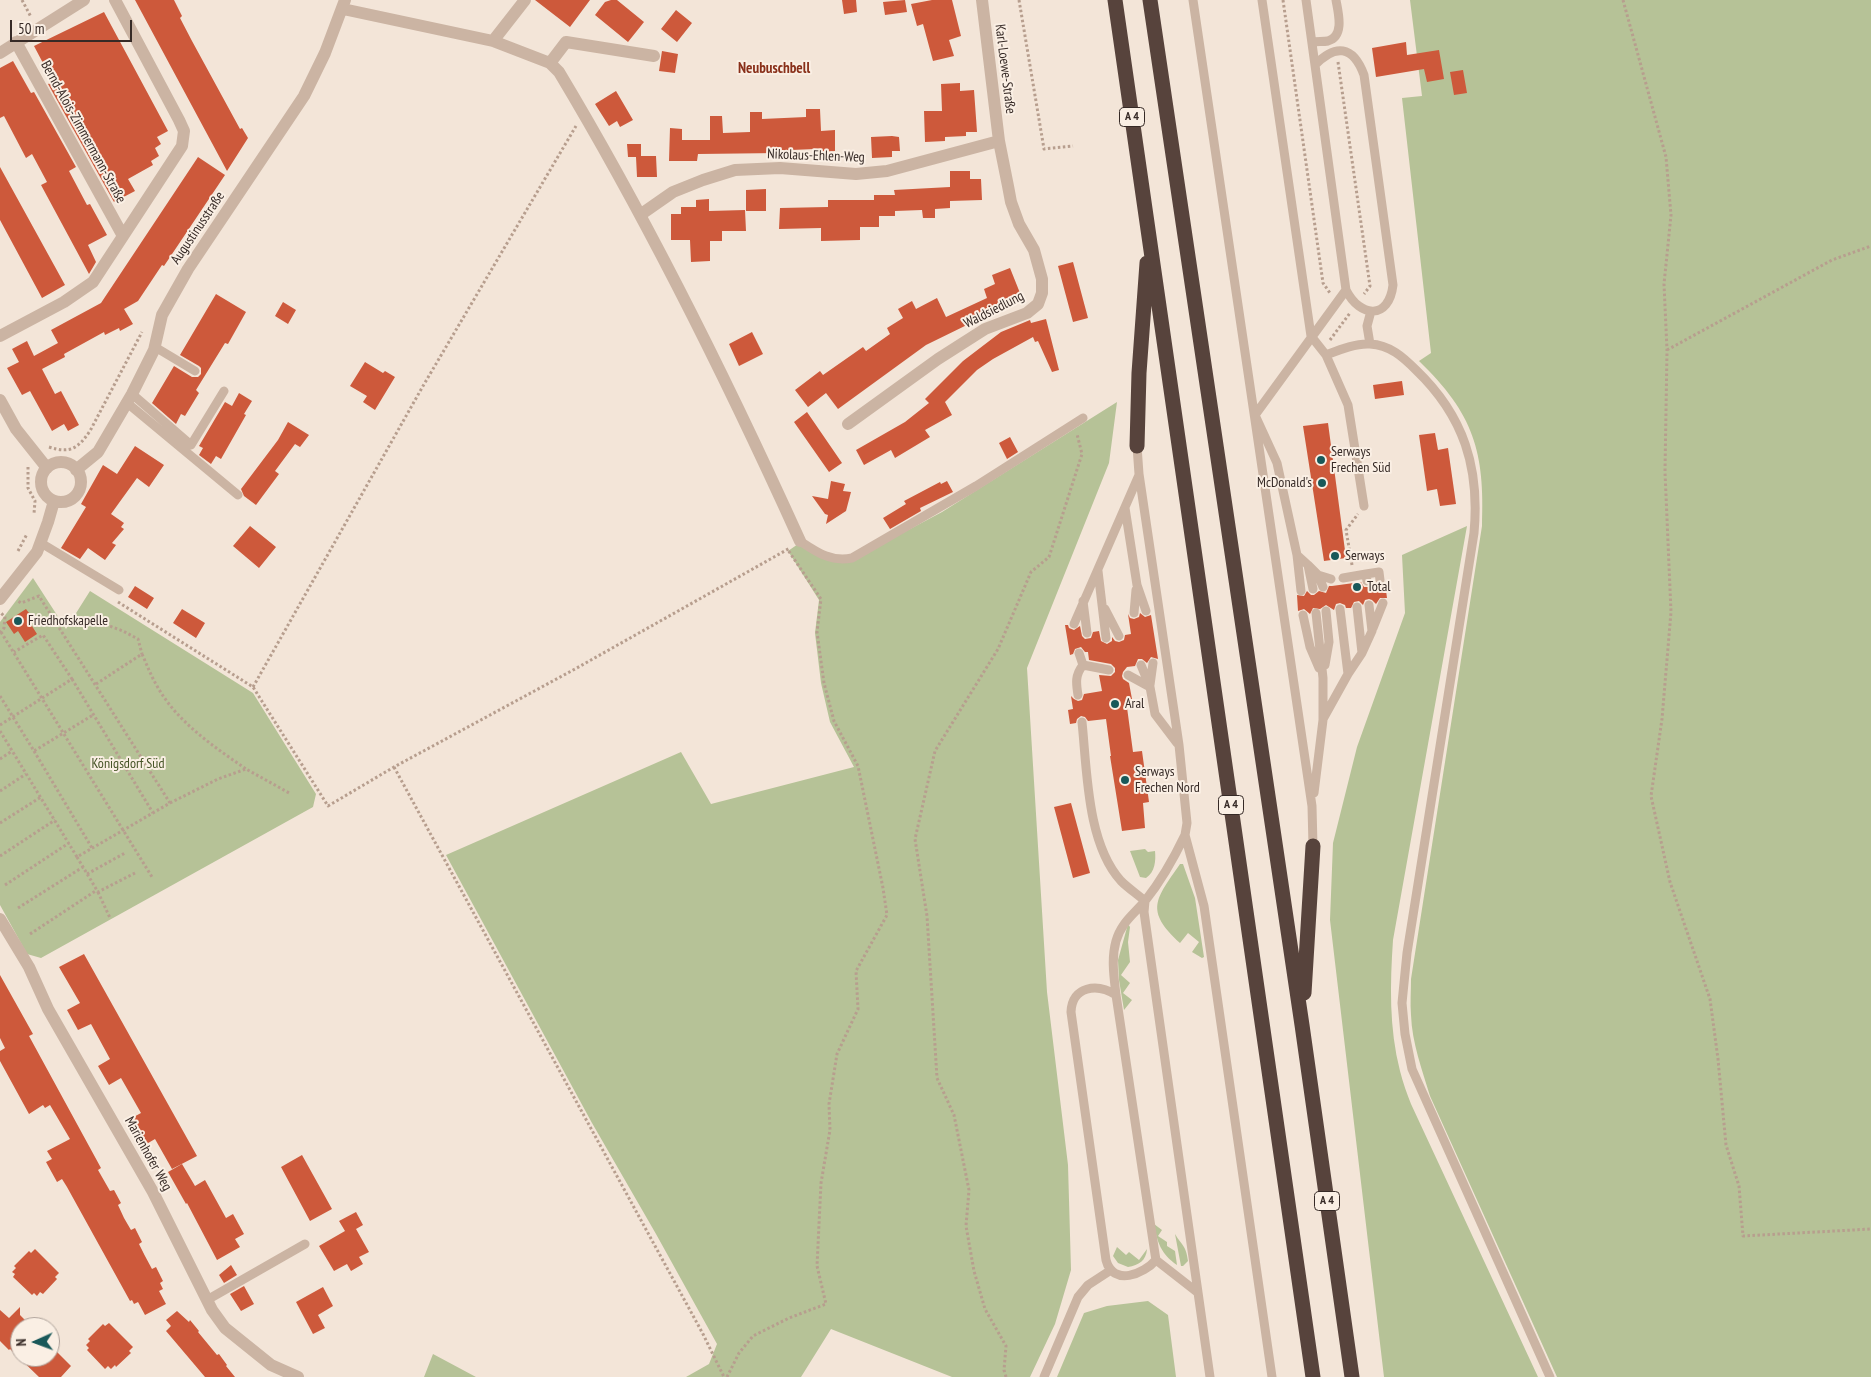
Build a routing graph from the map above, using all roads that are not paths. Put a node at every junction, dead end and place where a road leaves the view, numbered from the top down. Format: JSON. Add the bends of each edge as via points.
{"nodes":[{"id":1,"x":84,"y":0,"type":"edge"},
{"id":2,"x":115,"y":0,"type":"edge"},
{"id":3,"x":525,"y":0,"type":"edge"},
{"id":4,"x":982,"y":0,"type":"edge"},
{"id":5,"x":1116,"y":0,"type":"edge"},
{"id":6,"x":1150,"y":0,"type":"edge"},
{"id":7,"x":1193,"y":0,"type":"edge"},
{"id":8,"x":1262,"y":0,"type":"edge"},
{"id":9,"x":1306,"y":0,"type":"edge"},
{"id":10,"x":1336,"y":0,"type":"edge"},
{"id":11,"x":344,"y":4,"type":"edge"},
{"id":12,"x":1334,"y":37,"type":"junction"},
{"id":13,"x":494,"y":41,"type":"junction"},
{"id":14,"x":16,"y":42,"type":"junction"},
{"id":15,"x":1312,"y":42,"type":"junction"},
{"id":16,"x":1337,"y":50,"type":"junction"},
{"id":17,"x":0,"y":53,"type":"edge"},
{"id":18,"x":654,"y":56,"type":"dead end"},
{"id":19,"x":550,"y":63,"type":"junction"},
{"id":20,"x":1315,"y":66,"type":"junction"},
{"id":21,"x":1000,"y":141,"type":"junction"},
{"id":22,"x":640,"y":215,"type":"junction"},
{"id":23,"x":1149,"y":234,"type":"junction"},
{"id":24,"x":123,"y":236,"type":"junction"},
{"id":25,"x":1346,"y":290,"type":"junction"},
{"id":26,"x":1371,"y":312,"type":"junction"},
{"id":27,"x":0,"y":336,"type":"edge"},
{"id":28,"x":1311,"y":336,"type":"junction"},
{"id":29,"x":1370,"y":344,"type":"junction"},
{"id":30,"x":154,"y":347,"type":"junction"},
{"id":31,"x":1324,"y":353,"type":"junction"},
{"id":32,"x":195,"y":371,"type":"dead end"},
{"id":33,"x":224,"y":391,"type":"dead end"},
{"id":34,"x":129,"y":398,"type":"junction"},
{"id":35,"x":0,"y":400,"type":"edge"},
{"id":36,"x":1255,"y":415,"type":"junction"},
{"id":37,"x":1083,"y":418,"type":"dead end"},
{"id":38,"x":848,"y":424,"type":"dead end"},
{"id":39,"x":1137,"y":446,"type":"joint"},
{"id":40,"x":47,"y":468,"type":"junction"},
{"id":41,"x":76,"y":470,"type":"junction"},
{"id":42,"x":1139,"y":474,"type":"junction"},
{"id":43,"x":238,"y":495,"type":"dead end"},
{"id":44,"x":54,"y":501,"type":"junction"},
{"id":45,"x":1364,"y":506,"type":"road end"},
{"id":46,"x":1125,"y":507,"type":"junction"},
{"id":47,"x":800,"y":541,"type":"joint"},
{"id":48,"x":41,"y":543,"type":"junction"},
{"id":49,"x":1297,"y":555,"type":"junction"},
{"id":50,"x":1308,"y":565,"type":"junction"},
{"id":51,"x":1098,"y":571,"type":"junction"},
{"id":52,"x":1318,"y":575,"type":"junction"},
{"id":53,"x":1342,"y":578,"type":"dead end"},
{"id":54,"x":1331,"y":579,"type":"dead end"},
{"id":55,"x":1380,"y":580,"type":"dead end"},
{"id":56,"x":1137,"y":584,"type":"junction"},
{"id":57,"x":1323,"y":587,"type":"dead end"},
{"id":58,"x":1313,"y":589,"type":"dead end"},
{"id":59,"x":119,"y":590,"type":"dead end"},
{"id":60,"x":1301,"y":591,"type":"dead end"},
{"id":61,"x":3,"y":596,"type":"edge"},
{"id":62,"x":1083,"y":601,"type":"junction"},
{"id":63,"x":1383,"y":603,"type":"dead end"},
{"id":64,"x":1102,"y":604,"type":"junction"},
{"id":65,"x":1369,"y":605,"type":"dead end"},
{"id":66,"x":1357,"y":607,"type":"dead end"},
{"id":67,"x":1340,"y":610,"type":"dead end"},
{"id":68,"x":1146,"y":611,"type":"dead end"},
{"id":69,"x":1326,"y":611,"type":"dead end"},
{"id":70,"x":1134,"y":613,"type":"dead end"},
{"id":71,"x":1316,"y":613,"type":"dead end"},
{"id":72,"x":1304,"y":615,"type":"dead end"},
{"id":73,"x":1074,"y":624,"type":"dead end"},
{"id":74,"x":1372,"y":631,"type":"junction"},
{"id":75,"x":1088,"y":633,"type":"dead end"},
{"id":76,"x":1119,"y":636,"type":"dead end"},
{"id":77,"x":1106,"y":638,"type":"dead end"},
{"id":78,"x":1079,"y":653,"type":"dead end"},
{"id":79,"x":1362,"y":653,"type":"junction"},
{"id":80,"x":1153,"y":663,"type":"dead end"},
{"id":81,"x":1090,"y":665,"type":"junction"},
{"id":82,"x":1142,"y":665,"type":"dead end"},
{"id":83,"x":1109,"y":670,"type":"dead end"},
{"id":84,"x":1348,"y":674,"type":"junction"},
{"id":85,"x":1128,"y":675,"type":"dead end"},
{"id":86,"x":1323,"y":678,"type":"junction"},
{"id":87,"x":1150,"y":686,"type":"junction"},
{"id":88,"x":1078,"y":695,"type":"dead end"},
{"id":89,"x":1323,"y":720,"type":"junction"},
{"id":90,"x":1082,"y":722,"type":"dead end"},
{"id":91,"x":1179,"y":745,"type":"junction"},
{"id":92,"x":1312,"y":806,"type":"junction"},
{"id":93,"x":1185,"y":835,"type":"junction"},
{"id":94,"x":1313,"y":846,"type":"joint"},
{"id":95,"x":1145,"y":901,"type":"junction"},
{"id":96,"x":0,"y":919,"type":"edge"},
{"id":97,"x":1116,"y":995,"type":"junction"},
{"id":98,"x":1302,"y":1025,"type":"junction"},
{"id":99,"x":305,"y":1244,"type":"dead end"},
{"id":100,"x":1156,"y":1260,"type":"junction"},
{"id":101,"x":1111,"y":1270,"type":"junction"},
{"id":102,"x":1197,"y":1292,"type":"junction"},
{"id":103,"x":207,"y":1300,"type":"junction"},
{"id":104,"x":298,"y":1377,"type":"edge"},
{"id":105,"x":1044,"y":1377,"type":"edge"},
{"id":106,"x":1210,"y":1377,"type":"edge"},
{"id":107,"x":1272,"y":1377,"type":"edge"},
{"id":108,"x":1313,"y":1377,"type":"edge"},
{"id":109,"x":1352,"y":1377,"type":"edge"},
{"id":110,"x":1550,"y":1377,"type":"edge"}],
"edges":[{"from":1,"to":14,"type":"street"},
{"from":2,"to":24,"type":"street","name":"Bernd-Alois-Zimmermann-Straße","via":[[184,131],[182,146]]},
{"from":3,"to":13,"type":"street"},
{"from":4,"to":21,"type":"street","name":"Karl-Loewe-Straße"},
{"from":5,"to":23,"type":"highway","number":"A 4"},
{"from":6,"to":98,"type":"highway","number":"A 4"},
{"from":7,"to":36,"type":"lane"},
{"from":8,"to":28,"type":"lane"},
{"from":9,"to":15,"type":"lane"},
{"from":10,"to":12,"type":"lane","via":[[1339,22]]},
{"from":11,"to":13,"type":"street"},
{"from":11,"to":30,"type":"street","name":"Augustinusstraße","via":[[304,96],[188,269],[162,315]]},
{"from":12,"to":15,"type":"lane"},
{"from":12,"to":16,"type":"lane"},
{"from":13,"to":19,"type":"street"},
{"from":14,"to":17,"type":"street"},
{"from":14,"to":24,"type":"street","name":"Bernd-Alois-Zimmermann-Straße"},
{"from":15,"to":20,"type":"lane"},
{"from":16,"to":20,"type":"lane","via":[[1322,57]]},
{"from":16,"to":26,"type":"lane","via":[[1352,56],[1364,75],[1393,285],[1387,304]]},
{"from":18,"to":19,"type":"street","via":[[566,42]]},
{"from":19,"to":22,"type":"street","via":[[583,112]]},
{"from":20,"to":25,"type":"lane"},
{"from":21,"to":22,"type":"street","name":"Nikolaus-Ehlen-Weg","via":[[887,171],[856,174],[780,168],[735,170],[673,192]]},
{"from":21,"to":38,"type":"street","name":"Waldsiedlung","via":[[1011,202],[1034,250],[1042,279],[1038,304],[1027,313],[985,329]]},
{"from":22,"to":47,"type":"street","via":[[751,431]]},
{"from":23,"to":39,"type":"highway"},
{"from":23,"to":108,"type":"highway","number":"A 4"},
{"from":24,"to":27,"type":"street","name":"Bernd-Alois-Zimmermann-Straße","via":[[93,282],[64,302]]},
{"from":25,"to":26,"type":"lane","via":[[1356,306]]},
{"from":25,"to":28,"type":"lane"},
{"from":26,"to":29,"type":"lane","via":[[1367,326]]},
{"from":28,"to":31,"type":"lane"},
{"from":28,"to":36,"type":"lane"},
{"from":29,"to":31,"type":"lane"},
{"from":29,"to":110,"type":"lane","via":[[1401,355],[1431,384],[1452,414],[1469,452],[1476,511],[1407,953],[1402,1003],[1405,1034],[1412,1069]]},
{"from":30,"to":32,"type":"lane"},
{"from":30,"to":34,"type":"street","name":"Augustinusstraße"},
{"from":31,"to":45,"type":"lane","via":[[1348,405]]},
{"from":33,"to":34,"type":"lane","via":[[192,445]]},
{"from":34,"to":41,"type":"street","name":"Augustinusstraße","via":[[98,452]]},
{"from":34,"to":43,"type":"lane"},
{"from":35,"to":40,"type":"street","via":[[16,429]]},
{"from":36,"to":49,"type":"lane","via":[[1278,463]]},
{"from":36,"to":92,"type":"lane"},
{"from":37,"to":47,"type":"lane","via":[[976,486],[852,558],[841,560],[822,555]]},
{"from":39,"to":42,"type":"lane"},
{"from":40,"to":41,"type":"street","via":[[52,464],[65,463]]},
{"from":40,"to":44,"type":"street","via":[[41,484],[45,494]]},
{"from":41,"to":44,"type":"street","via":[[80,481],[77,494],[67,501]]},
{"from":42,"to":46,"type":"lane"},
{"from":42,"to":91,"type":"lane"},
{"from":44,"to":48,"type":"street"},
{"from":46,"to":51,"type":"lane"},
{"from":46,"to":56,"type":"lane"},
{"from":48,"to":59,"type":"lane"},
{"from":48,"to":61,"type":"street"},
{"from":49,"to":50,"type":"lane"},
{"from":49,"to":60,"type":"lane"},
{"from":50,"to":52,"type":"lane"},
{"from":50,"to":58,"type":"lane"},
{"from":51,"to":62,"type":"lane"},
{"from":51,"to":64,"type":"lane"},
{"from":52,"to":54,"type":"lane"},
{"from":52,"to":57,"type":"lane"},
{"from":53,"to":55,"type":"lane","via":[[1366,578],[1379,572]]},
{"from":56,"to":68,"type":"lane"},
{"from":56,"to":70,"type":"lane"},
{"from":62,"to":73,"type":"lane"},
{"from":62,"to":75,"type":"lane"},
{"from":63,"to":74,"type":"lane"},
{"from":64,"to":76,"type":"lane"},
{"from":64,"to":77,"type":"lane"},
{"from":65,"to":74,"type":"lane"},
{"from":66,"to":79,"type":"lane"},
{"from":67,"to":84,"type":"lane"},
{"from":69,"to":86,"type":"lane","via":[[1329,642]]},
{"from":71,"to":86,"type":"lane"},
{"from":72,"to":86,"type":"lane","via":[[1310,647]]},
{"from":74,"to":79,"type":"lane"},
{"from":78,"to":81,"type":"lane"},
{"from":79,"to":84,"type":"lane"},
{"from":80,"to":87,"type":"lane"},
{"from":81,"to":83,"type":"lane"},
{"from":81,"to":88,"type":"lane","via":[[1078,671]]},
{"from":82,"to":87,"type":"lane"},
{"from":84,"to":89,"type":"lane"},
{"from":85,"to":87,"type":"lane"},
{"from":86,"to":89,"type":"lane"},
{"from":87,"to":91,"type":"lane","via":[[1155,714]]},
{"from":89,"to":92,"type":"lane"},
{"from":90,"to":95,"type":"lane","via":[[1091,810],[1099,838],[1111,867],[1122,882]]},
{"from":91,"to":93,"type":"lane","via":[[1187,823]]},
{"from":92,"to":94,"type":"lane"},
{"from":93,"to":95,"type":"lane"},
{"from":93,"to":107,"type":"lane","via":[[1204,906]]},
{"from":94,"to":98,"type":"highway"},
{"from":95,"to":97,"type":"lane","via":[[1126,920],[1116,940],[1113,960]]},
{"from":95,"to":102,"type":"lane"},
{"from":96,"to":103,"type":"street","name":"Marienhofer Weg","via":[[153,1192]]},
{"from":97,"to":100,"type":"lane"},
{"from":97,"to":101,"type":"lane","via":[[1097,987],[1086,989],[1071,1003],[1106,1260]]},
{"from":98,"to":109,"type":"highway","number":"A 4"},
{"from":99,"to":103,"type":"lane"},
{"from":100,"to":101,"type":"lane","via":[[1132,1276]]},
{"from":100,"to":102,"type":"lane"},
{"from":101,"to":105,"type":"lane","via":[[1088,1285],[1078,1298]]},
{"from":102,"to":106,"type":"lane"},
{"from":103,"to":104,"type":"street","name":"Marienhofer Weg","via":[[225,1328],[271,1365]]}]}
